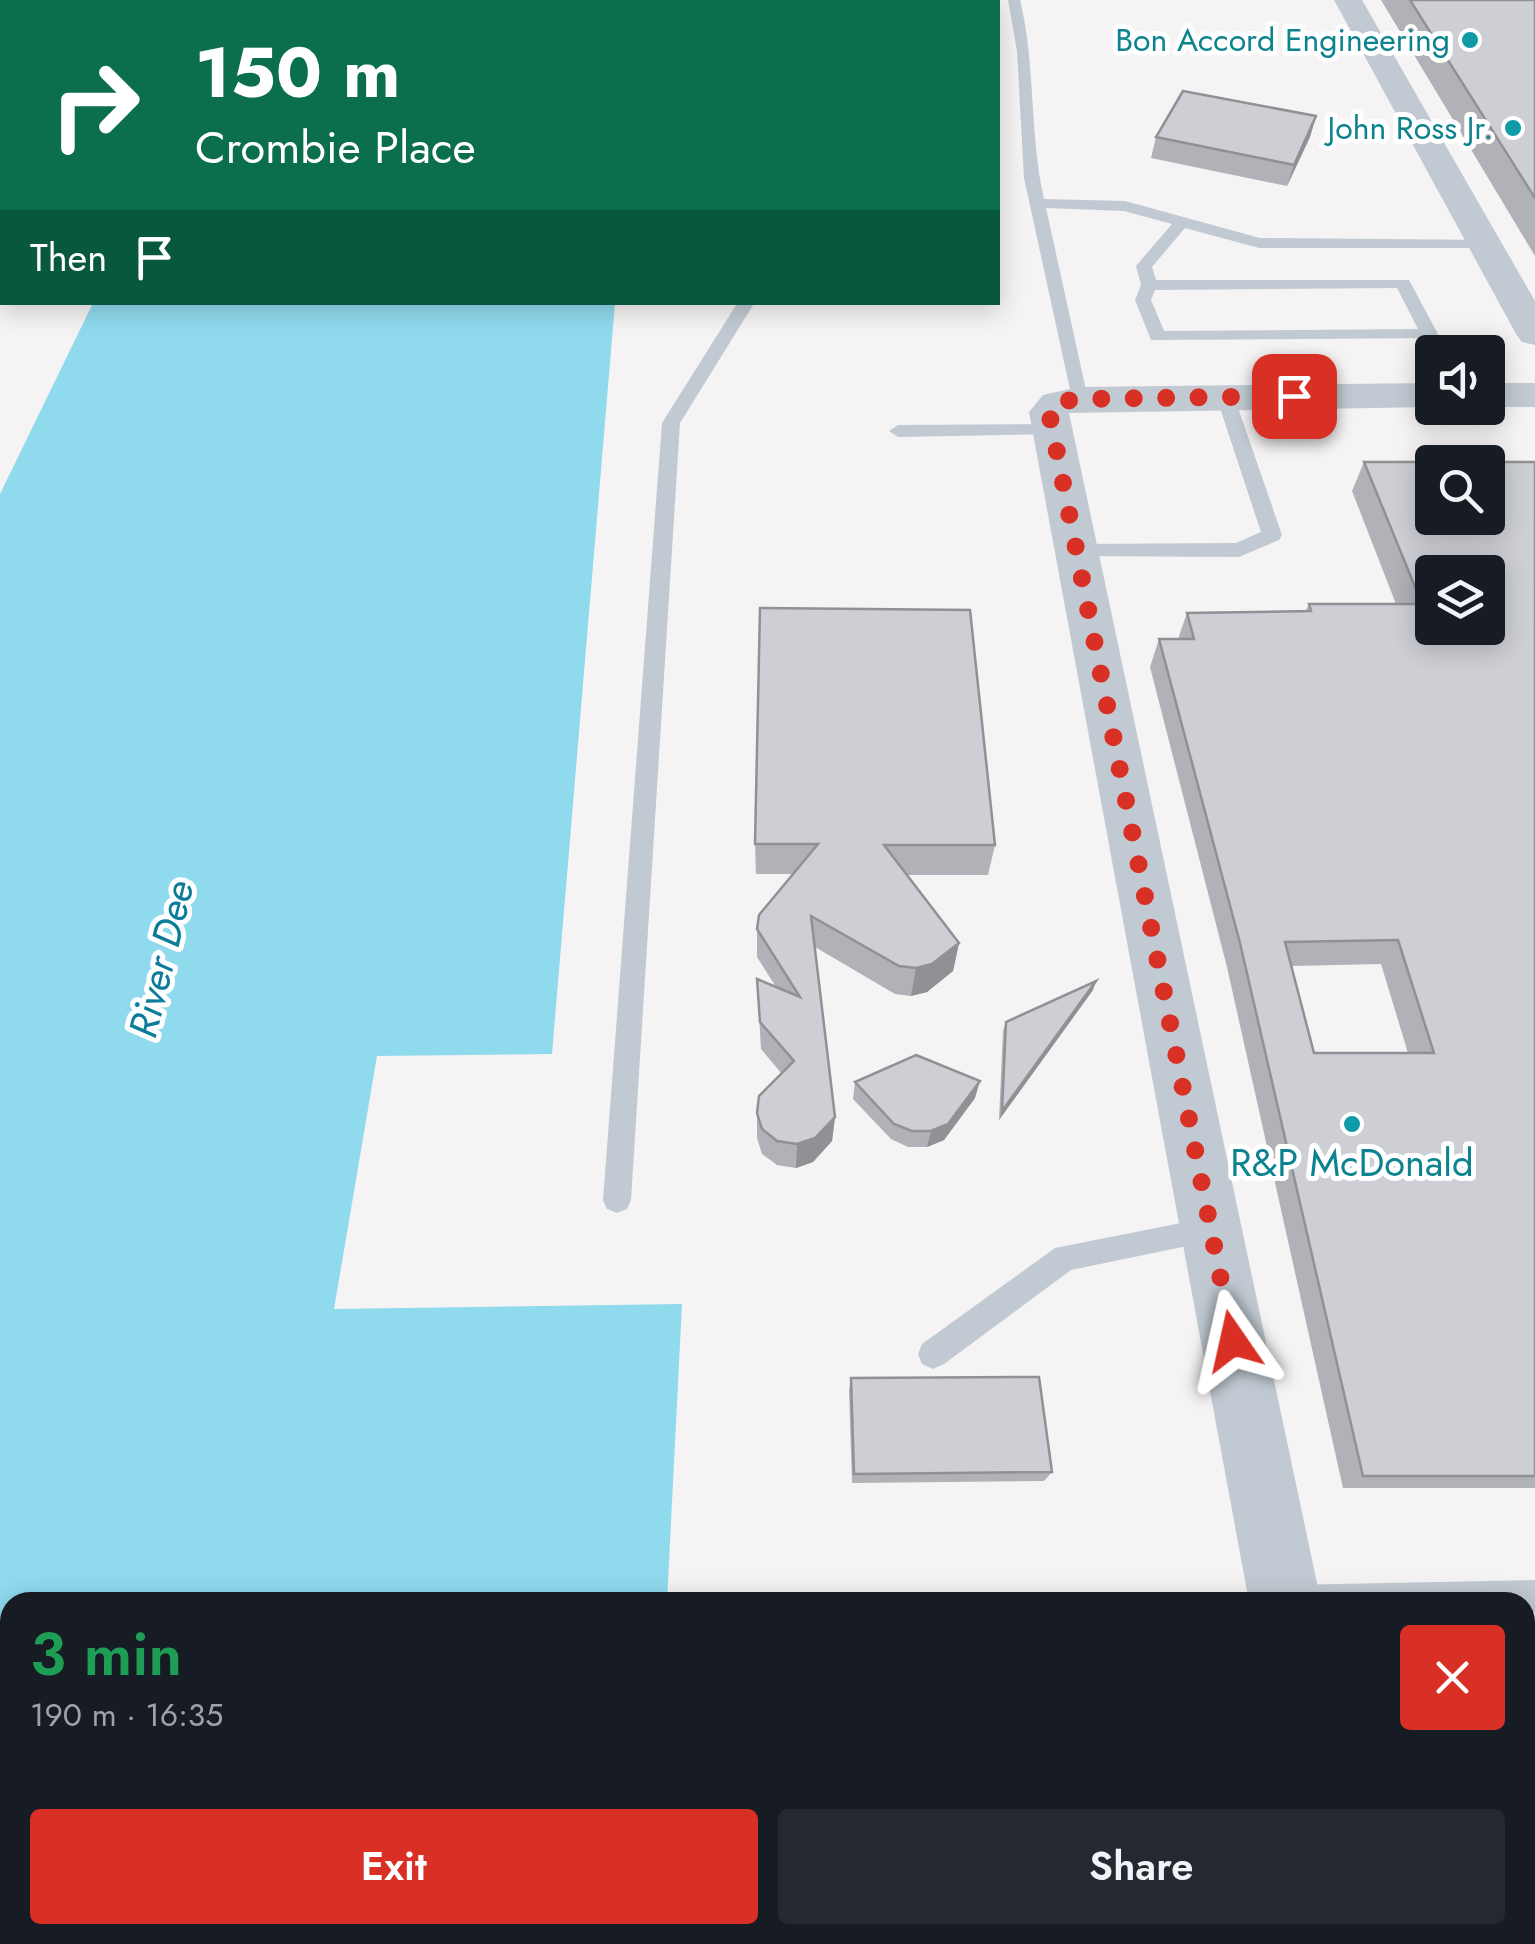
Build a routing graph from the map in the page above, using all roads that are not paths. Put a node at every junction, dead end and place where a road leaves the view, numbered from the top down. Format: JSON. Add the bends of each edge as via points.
{"nodes":[{"id":1,"x":1014,"y":0,"type":"edge"},
{"id":2,"x":1348,"y":0,"type":"edge"},
{"id":3,"x":1037,"y":203,"type":"junction"},
{"id":4,"x":1181,"y":223,"type":"junction"},
{"id":5,"x":1486,"y":244,"type":"junction"},
{"id":6,"x":1149,"y":285,"type":"junction"},
{"id":7,"x":745,"y":305,"type":"edge"},
{"id":8,"x":1535,"y":334,"type":"edge"},
{"id":9,"x":1415,"y":395,"type":"edge"},
{"id":10,"x":1505,"y":395,"type":"edge"},
{"id":11,"x":1535,"y":395,"type":"edge"},
{"id":12,"x":1225,"y":396,"type":"junction"},
{"id":13,"x":1065,"y":415,"type":"junction"},
{"id":14,"x":898,"y":432,"type":"dead end"},
{"id":15,"x":1076,"y":551,"type":"junction"},
{"id":16,"x":616,"y":1200,"type":"dead end"},
{"id":17,"x":1212,"y":1230,"type":"junction"},
{"id":18,"x":932,"y":1354,"type":"dead end"},
{"id":19,"x":1283,"y":1592,"type":"edge"}],
"edges":[{"from":1,"to":3,"type":"lane","via":[[1026,51],[1018,73],[1028,89],[1028,170]]},
{"from":2,"to":5,"type":"street"},
{"from":3,"to":4,"type":"lane","via":[[1125,206]]},
{"from":3,"to":13,"type":"lane"},
{"from":4,"to":5,"type":"lane","via":[[1286,246]]},
{"from":4,"to":6,"type":"lane","via":[[1144,266]]},
{"from":5,"to":8,"type":"street"},
{"from":6,"to":6,"type":"lane","via":[[1403,283],[1429,334],[1156,336],[1144,300]]},
{"from":7,"to":16,"type":"lane","via":[[671,422]]},
{"from":9,"to":12,"type":"street"},
{"from":10,"to":11,"type":"street"},
{"from":12,"to":13,"type":"street"},
{"from":12,"to":15,"type":"lane","via":[[1272,535],[1240,550]]},
{"from":13,"to":14,"type":"lane"},
{"from":13,"to":15,"type":"street"},
{"from":15,"to":17,"type":"street"},
{"from":17,"to":18,"type":"lane","via":[[1065,1258]]},
{"from":17,"to":19,"type":"street"}]}
